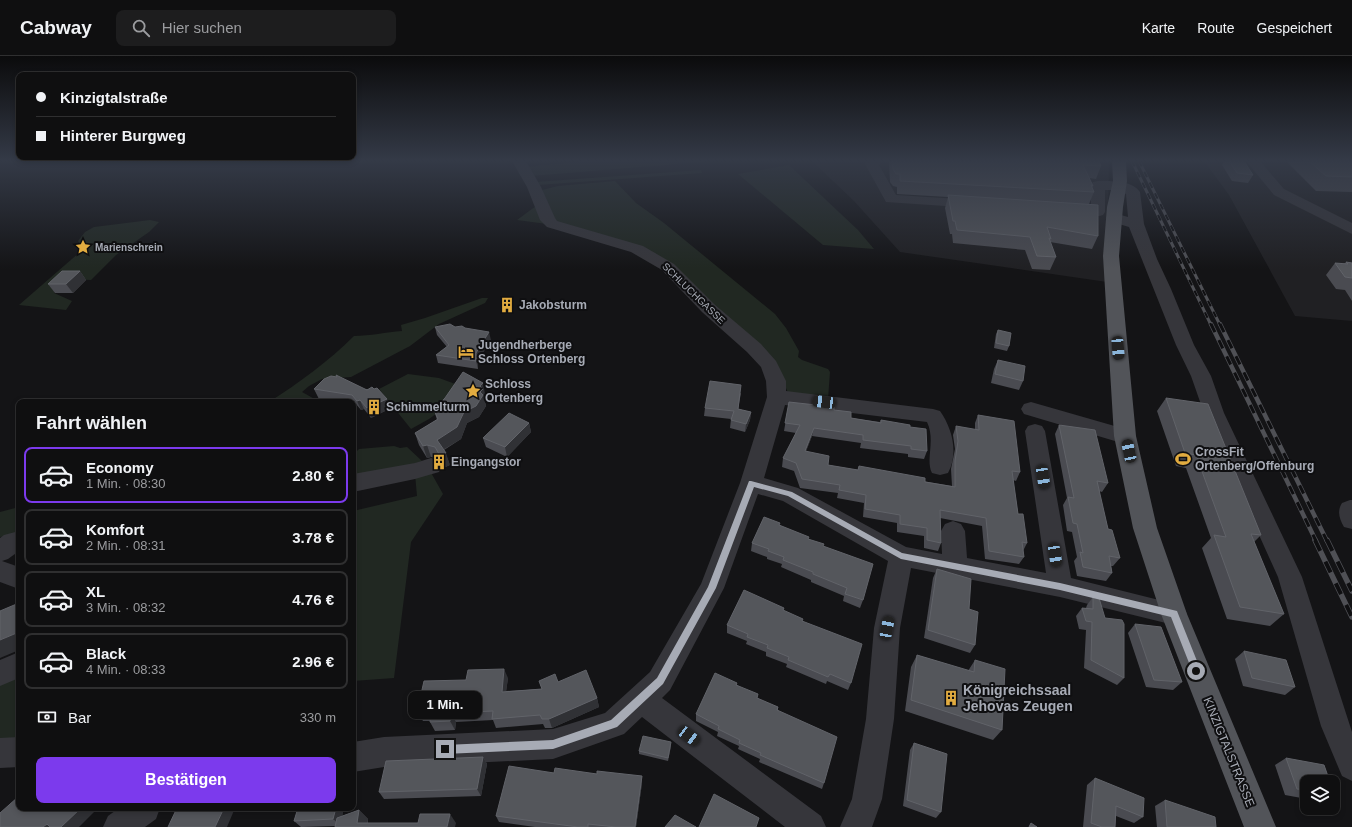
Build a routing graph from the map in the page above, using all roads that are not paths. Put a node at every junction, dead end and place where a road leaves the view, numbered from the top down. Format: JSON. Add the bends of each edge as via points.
{"nodes":[{"id":1,"x":538,"y":197,"type":"edge"},
{"id":2,"x":890,"y":197,"type":"edge"},
{"id":3,"x":1098,"y":197,"type":"edge"},
{"id":4,"x":1117,"y":197,"type":"edge"},
{"id":5,"x":1133,"y":197,"type":"edge"},
{"id":6,"x":1289,"y":197,"type":"edge"},
{"id":7,"x":986,"y":205,"type":"edge"},
{"id":8,"x":1066,"y":210,"type":"edge"},
{"id":9,"x":1114,"y":218,"type":"junction"},
{"id":10,"x":1136,"y":224,"type":"junction"},
{"id":11,"x":1352,"y":229,"type":"edge"},
{"id":12,"x":777,"y":397,"type":"junction"},
{"id":13,"x":1031,"y":409,"type":"dead end"},
{"id":14,"x":1035,"y":431,"type":"dead end"},
{"id":15,"x":1125,"y":436,"type":"junction"},
{"id":16,"x":431,"y":466,"type":"dead end"},
{"id":17,"x":940,"y":467,"type":"dead end"},
{"id":18,"x":356,"y":482,"type":"edge"},
{"id":19,"x":751,"y":483,"type":"junction"},
{"id":20,"x":1352,"y":509,"type":"edge"},
{"id":21,"x":1352,"y":520,"type":"edge"},
{"id":22,"x":953,"y":531,"type":"dead end"},
{"id":23,"x":16,"y":541,"type":"edge"},
{"id":24,"x":0,"y":552,"type":"edge"},
{"id":25,"x":901,"y":556,"type":"junction"},
{"id":26,"x":956,"y":566,"type":"junction"},
{"id":27,"x":0,"y":571,"type":"edge"},
{"id":28,"x":16,"y":577,"type":"edge"},
{"id":29,"x":1060,"y":586,"type":"junction"},
{"id":30,"x":1174,"y":614,"type":"junction"},
{"id":31,"x":16,"y":666,"type":"edge"},
{"id":32,"x":0,"y":673,"type":"edge"},
{"id":33,"x":640,"y":699,"type":"junction"},
{"id":34,"x":16,"y":752,"type":"edge"},
{"id":35,"x":0,"y":753,"type":"edge"},
{"id":36,"x":356,"y":757,"type":"edge"},
{"id":37,"x":1352,"y":766,"type":"edge"},
{"id":38,"x":141,"y":811,"type":"edge"},
{"id":39,"x":119,"y":827,"type":"edge"},
{"id":40,"x":810,"y":827,"type":"edge"},
{"id":41,"x":856,"y":827,"type":"edge"},
{"id":42,"x":1260,"y":827,"type":"edge"}],
"edges":[{"from":1,"to":12,"type":"street","name":"SCHLUCHGASSE","via":[[552,224],[637,249],[668,267],[769,365],[776,381]]},
{"from":2,"to":7,"type":"street"},
{"from":3,"to":8,"type":"street","via":[[1098,212]]},
{"from":4,"to":9,"type":"main road","name":"KINZIGTALSTRASSE"},
{"from":5,"to":10,"type":"street"},
{"from":6,"to":11,"type":"street"},
{"from":9,"to":10,"type":"street"},
{"from":9,"to":15,"type":"main road","name":"KINZIGTALSTRASSE","via":[[1111,256]]},
{"from":10,"to":37,"type":"street","via":[[1222,432],[1290,577],[1335,726]]},
{"from":12,"to":17,"type":"street","via":[[933,416],[940,425],[942,436]]},
{"from":12,"to":19,"type":"street"},
{"from":13,"to":15,"type":"street"},
{"from":14,"to":29,"type":"street"},
{"from":15,"to":30,"type":"main road","name":"KINZIGTALSTRASSE","via":[[1145,528]]},
{"from":16,"to":18,"type":"street"},
{"from":19,"to":25,"type":"street","via":[[790,494]]},
{"from":19,"to":33,"type":"street","via":[[712,588],[660,681]]},
{"from":20,"to":21,"type":"street"},
{"from":22,"to":26,"type":"street"},
{"from":23,"to":24,"type":"street"},
{"from":25,"to":26,"type":"street"},
{"from":25,"to":41,"type":"street","via":[[887,628],[880,720],[867,799]]},
{"from":26,"to":29,"type":"street"},
{"from":27,"to":28,"type":"street"},
{"from":29,"to":30,"type":"street"},
{"from":30,"to":42,"type":"main road","name":"KINZIGTALSTRASSE"},
{"from":31,"to":32,"type":"street"},
{"from":33,"to":36,"type":"street","via":[[614,724],[553,744],[384,752]]},
{"from":33,"to":40,"type":"street"},
{"from":34,"to":35,"type":"street"},
{"from":38,"to":39,"type":"street"}]}
